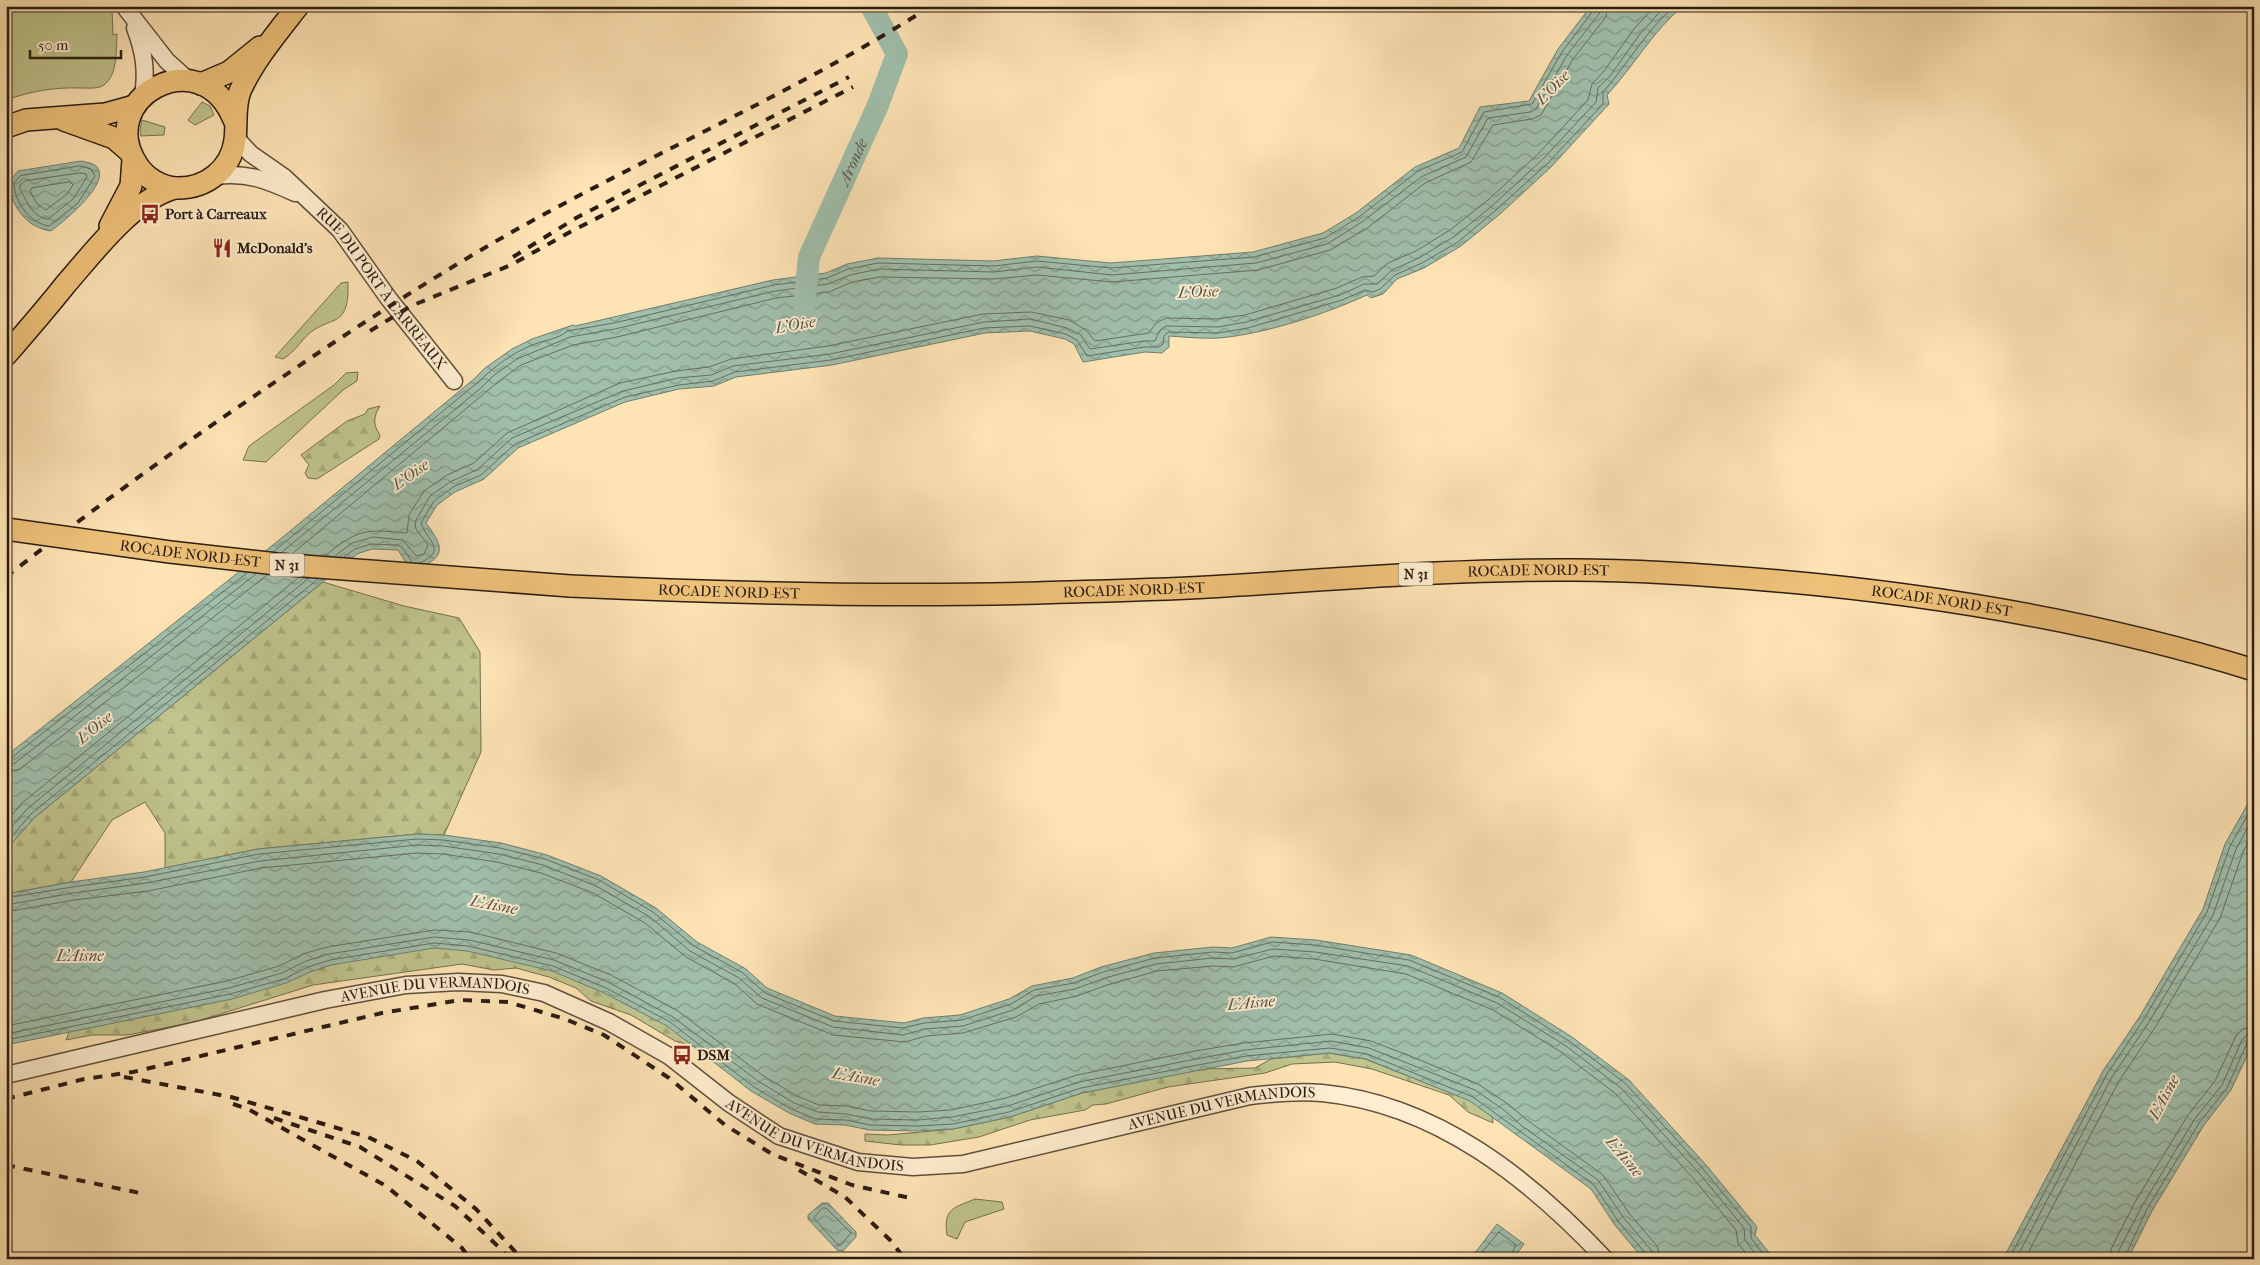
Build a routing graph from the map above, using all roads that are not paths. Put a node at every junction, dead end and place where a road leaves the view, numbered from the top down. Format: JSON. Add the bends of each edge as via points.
{"nodes":[{"id":1,"x":298,"y":6,"type":"edge"},
{"id":2,"x":128,"y":12,"type":"edge"},
{"id":3,"x":274,"y":36,"type":"junction"},
{"id":4,"x":194,"y":82,"type":"junction"},
{"id":5,"x":138,"y":101,"type":"junction"},
{"id":6,"x":57,"y":118,"type":"junction"},
{"id":7,"x":6,"y":127,"type":"edge"},
{"id":8,"x":234,"y":129,"type":"junction"},
{"id":9,"x":131,"y":155,"type":"junction"},
{"id":10,"x":216,"y":176,"type":"junction"},
{"id":11,"x":175,"y":188,"type":"junction"},
{"id":12,"x":308,"y":199,"type":"junction"},
{"id":13,"x":97,"y":248,"type":"junction"},
{"id":14,"x":6,"y":355,"type":"edge"},
{"id":15,"x":454,"y":381,"type":"dead end"},
{"id":16,"x":6,"y":529,"type":"edge"},
{"id":17,"x":2254,"y":670,"type":"edge"},
{"id":18,"x":6,"y":1075,"type":"edge"},
{"id":19,"x":1605,"y":1259,"type":"edge"}],
"edges":[{"from":1,"to":3,"type":"main road"},
{"from":2,"to":4,"type":"street","via":[[167,61]]},
{"from":2,"to":5,"type":"street","via":[[144,55],[146,79]]},
{"from":3,"to":4,"type":"main road","via":[[229,72]]},
{"from":3,"to":8,"type":"main road","via":[[240,91]]},
{"from":4,"to":5,"type":"main road","via":[[165,82]]},
{"from":4,"to":8,"type":"main road","via":[[219,95],[226,103]]},
{"from":5,"to":6,"type":"main road","via":[[104,114]]},
{"from":5,"to":9,"type":"main road","via":[[129,120],[127,135]]},
{"from":6,"to":7,"type":"main road","via":[[26,120]]},
{"from":6,"to":9,"type":"main road","via":[[114,138]]},
{"from":8,"to":10,"type":"main road","via":[[228,161]]},
{"from":8,"to":12,"type":"street","name":"RUE DU PORT À CARREAUX","via":[[251,154],[284,176]]},
{"from":9,"to":11,"type":"main road","via":[[140,170],[150,178]]},
{"from":9,"to":13,"type":"main road","via":[[131,186]]},
{"from":10,"to":11,"type":"main road","via":[[191,187]]},
{"from":10,"to":12,"type":"street","name":"RUE DU PORT À CARREAUX","via":[[250,175]]},
{"from":11,"to":13,"type":"main road","via":[[162,191],[145,202]]},
{"from":12,"to":15,"type":"street","name":"RUE DU PORT À CARREAUX","via":[[340,230]]},
{"from":13,"to":14,"type":"main road"},
{"from":16,"to":17,"type":"main road","name":"ROCADE NORD-EST","number":"N 31","bridge":true,"via":[[276,564],[506,582],[691,591],[1035,593],[1503,570],[1691,573],[1851,587],[2001,610],[2101,629]]},
{"from":18,"to":19,"type":"street","name":"AVENUE DU VERMANDOIS","via":[[178,1033],[378,990],[458,982],[502,984],[544,993],[608,1022],[669,1056],[729,1103],[779,1136],[858,1162],[913,1167],[963,1164],[1250,1096],[1285,1092],[1356,1098],[1402,1110],[1445,1129],[1485,1154],[1545,1200]]}]}
